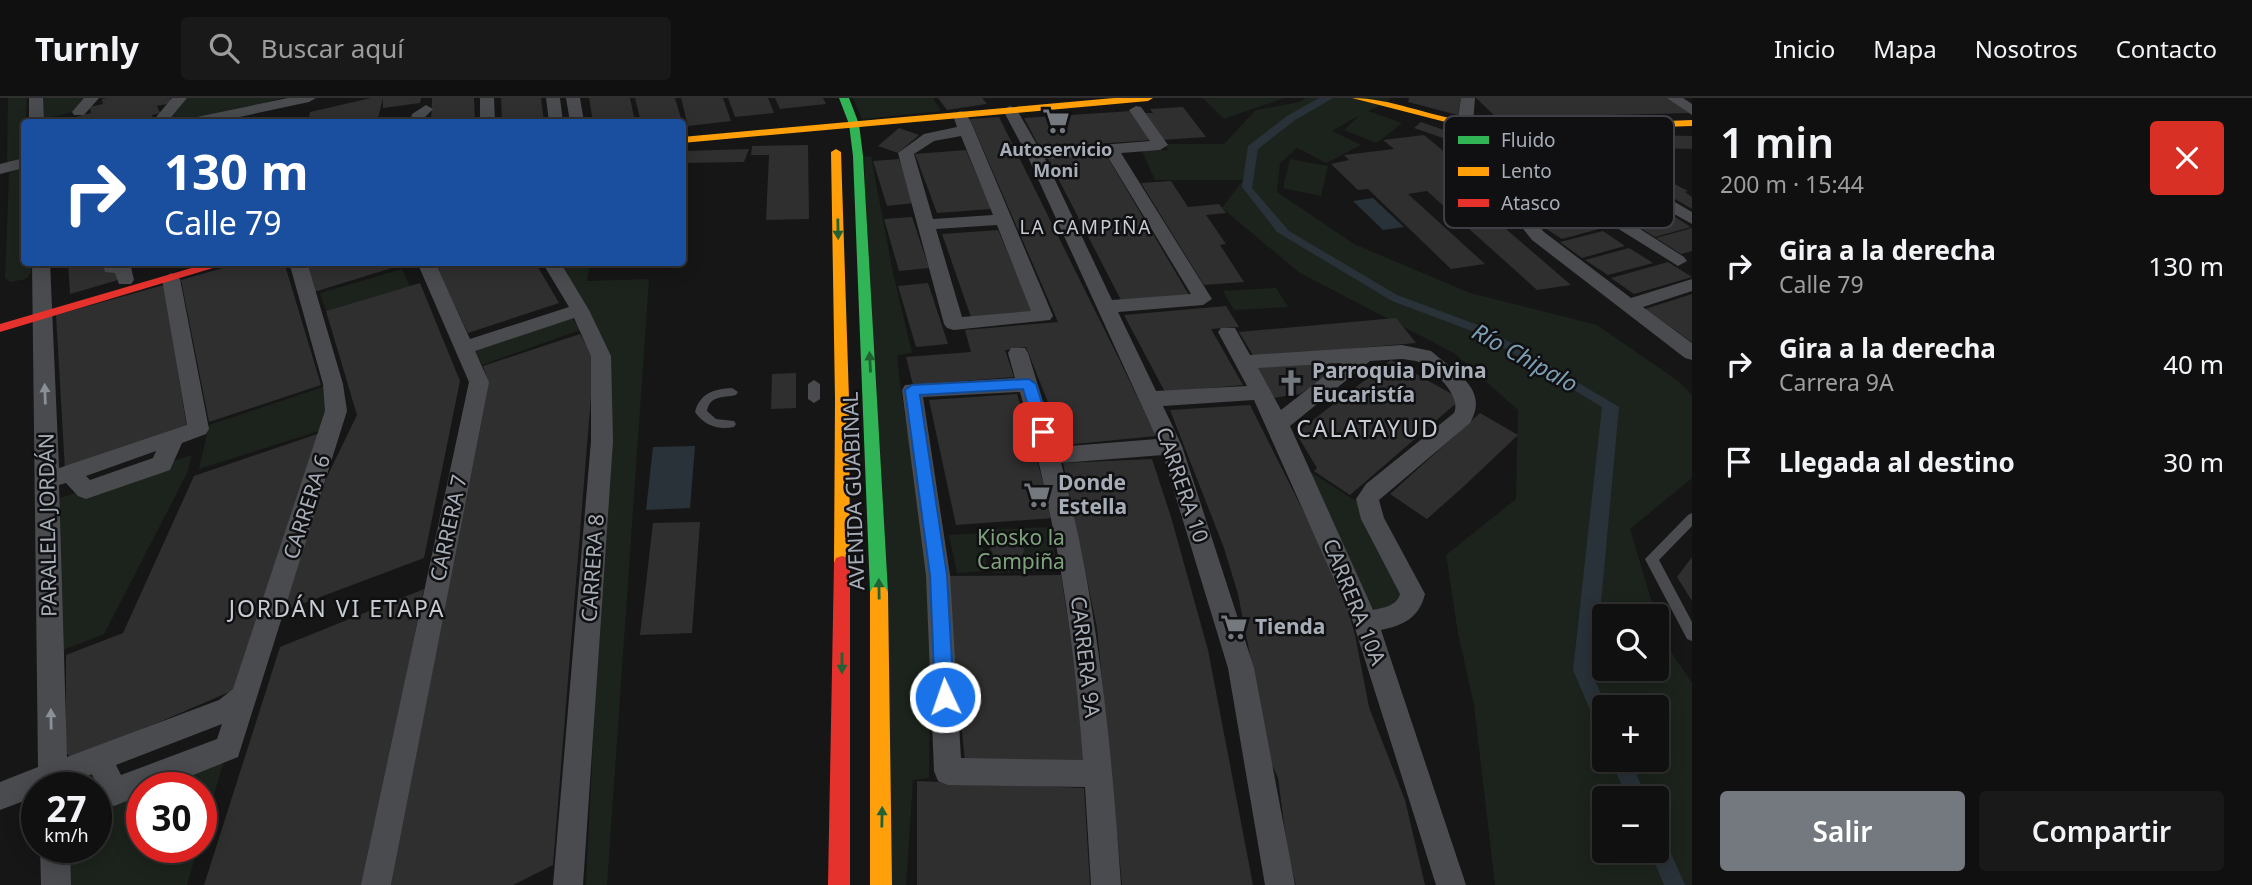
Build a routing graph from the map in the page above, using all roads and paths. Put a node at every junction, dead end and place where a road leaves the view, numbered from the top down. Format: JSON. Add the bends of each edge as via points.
{"nodes":[{"id":1,"x":36,"y":98,"type":"edge"},
{"id":2,"x":92,"y":98,"type":"edge"},
{"id":3,"x":180,"y":98,"type":"edge"},
{"id":4,"x":309,"y":98,"type":"edge"},
{"id":5,"x":487,"y":98,"type":"edge"},
{"id":6,"x":553,"y":98,"type":"edge"},
{"id":7,"x":573,"y":98,"type":"edge"},
{"id":8,"x":827,"y":98,"type":"edge"},
{"id":9,"x":844,"y":98,"type":"edge"},
{"id":10,"x":1148,"y":98,"type":"edge"},
{"id":11,"x":1357,"y":98,"type":"edge"},
{"id":12,"x":1468,"y":98,"type":"edge"},
{"id":13,"x":1674,"y":98,"type":"edge"},
{"id":14,"x":1393,"y":104,"type":"edge"},
{"id":15,"x":425,"y":109,"type":"dead end"},
{"id":16,"x":1010,"y":110,"type":"junction"},
{"id":17,"x":1136,"y":110,"type":"dead end"},
{"id":18,"x":79,"y":112,"type":"dead end"},
{"id":19,"x":1470,"y":116,"type":"edge"},
{"id":20,"x":244,"y":117,"type":"edge"},
{"id":21,"x":1444,"y":118,"type":"edge"},
{"id":22,"x":37,"y":119,"type":"edge"},
{"id":23,"x":162,"y":119,"type":"edge"},
{"id":24,"x":225,"y":119,"type":"edge"},
{"id":25,"x":417,"y":119,"type":"edge"},
{"id":26,"x":488,"y":119,"type":"edge"},
{"id":27,"x":556,"y":119,"type":"edge"},
{"id":28,"x":576,"y":119,"type":"edge"},
{"id":29,"x":1691,"y":121,"type":"edge"},
{"id":30,"x":963,"y":122,"type":"junction"},
{"id":31,"x":855,"y":124,"type":"junction"},
{"id":32,"x":833,"y":125,"type":"junction"},
{"id":33,"x":686,"y":140,"type":"edge"},
{"id":34,"x":1111,"y":149,"type":"junction"},
{"id":35,"x":1035,"y":155,"type":"junction"},
{"id":36,"x":21,"y":164,"type":"edge"},
{"id":37,"x":0,"y":169,"type":"edge"},
{"id":38,"x":1674,"y":208,"type":"edge"},
{"id":39,"x":1003,"y":219,"type":"junction"},
{"id":40,"x":1692,"y":219,"type":"edge"},
{"id":41,"x":926,"y":225,"type":"junction"},
{"id":42,"x":1531,"y":228,"type":"edge"},
{"id":43,"x":1627,"y":228,"type":"edge"},
{"id":44,"x":1678,"y":261,"type":"dead end"},
{"id":45,"x":41,"y":266,"type":"edge"},
{"id":46,"x":111,"y":266,"type":"edge"},
{"id":47,"x":176,"y":266,"type":"edge"},
{"id":48,"x":214,"y":266,"type":"edge"},
{"id":49,"x":299,"y":266,"type":"edge"},
{"id":50,"x":428,"y":266,"type":"edge"},
{"id":51,"x":553,"y":266,"type":"edge"},
{"id":52,"x":171,"y":279,"type":"junction"},
{"id":53,"x":125,"y":280,"type":"junction"},
{"id":54,"x":1692,"y":285,"type":"edge"},
{"id":55,"x":1628,"y":305,"type":"junction"},
{"id":56,"x":1106,"y":307,"type":"junction"},
{"id":57,"x":42,"y":309,"type":"junction"},
{"id":58,"x":580,"y":310,"type":"junction"},
{"id":59,"x":0,"y":315,"type":"edge"},
{"id":60,"x":0,"y":328,"type":"edge"},
{"id":61,"x":1228,"y":332,"type":"dead end"},
{"id":62,"x":465,"y":348,"type":"junction"},
{"id":63,"x":1018,"y":353,"type":"dead end"},
{"id":64,"x":1692,"y":353,"type":"edge"},
{"id":65,"x":1365,"y":354,"type":"junction"},
{"id":66,"x":1245,"y":362,"type":"junction"},
{"id":67,"x":814,"y":384,"type":"dead end"},
{"id":68,"x":1029,"y":384,"type":"junction"},
{"id":69,"x":732,"y":392,"type":"dead end"},
{"id":70,"x":1263,"y":396,"type":"junction"},
{"id":71,"x":814,"y":399,"type":"dead end"},
{"id":72,"x":1151,"y":399,"type":"junction"},
{"id":73,"x":1286,"y":417,"type":"junction"},
{"id":74,"x":730,"y":424,"type":"dead end"},
{"id":75,"x":1171,"y":446,"type":"junction"},
{"id":76,"x":1050,"y":456,"type":"junction"},
{"id":77,"x":59,"y":476,"type":"junction"},
{"id":78,"x":1692,"y":519,"type":"edge"},
{"id":79,"x":1366,"y":622,"type":"junction"},
{"id":80,"x":1692,"y":635,"type":"edge"},
{"id":81,"x":243,"y":698,"type":"junction"},
{"id":82,"x":99,"y":758,"type":"junction"},
{"id":83,"x":52,"y":772,"type":"edge"},
{"id":84,"x":72,"y":772,"type":"edge"},
{"id":85,"x":1100,"y":774,"type":"junction"},
{"id":86,"x":21,"y":790,"type":"edge"},
{"id":87,"x":0,"y":796,"type":"edge"},
{"id":88,"x":56,"y":863,"type":"edge"},
{"id":89,"x":57,"y":885,"type":"edge"},
{"id":90,"x":376,"y":885,"type":"edge"},
{"id":91,"x":567,"y":885,"type":"edge"},
{"id":92,"x":839,"y":885,"type":"edge"},
{"id":93,"x":881,"y":885,"type":"edge"},
{"id":94,"x":1106,"y":885,"type":"edge"},
{"id":95,"x":1280,"y":885,"type":"edge"},
{"id":96,"x":1451,"y":885,"type":"edge"}],
"edges":[{"from":1,"to":22,"type":"street"},
{"from":2,"to":18,"type":"street"},
{"from":3,"to":23,"type":"street"},
{"from":4,"to":20,"type":"street"},
{"from":5,"to":26,"type":"street"},
{"from":6,"to":27,"type":"street"},
{"from":7,"to":28,"type":"street"},
{"from":8,"to":32,"type":"main road","name":"AVENIDA GUABINAL"},
{"from":9,"to":31,"type":"main road","name":"AVENIDA GUABINAL"},
{"from":10,"to":16,"type":"main road"},
{"from":11,"to":14,"type":"main road"},
{"from":12,"to":19,"type":"street"},
{"from":13,"to":29,"type":"street"},
{"from":14,"to":21,"type":"main road"},
{"from":15,"to":25,"type":"street"},
{"from":16,"to":30,"type":"main road"},
{"from":16,"to":35,"type":"street","name":"CARRERA 10"},
{"from":17,"to":34,"type":"street","via":[[1160,145]]},
{"from":20,"to":24,"type":"street"},
{"from":30,"to":31,"type":"main road"},
{"from":30,"to":39,"type":"street"},
{"from":30,"to":41,"type":"street","via":[[906,153]]},
{"from":31,"to":32,"type":"main road"},
{"from":93,"to":31,"type":"main road","name":"AVENIDA GUABINAL","one_way":true,"via":[[876,479]]},
{"from":32,"to":33,"type":"main road"},
{"from":32,"to":92,"type":"main road","name":"AVENIDA GUABINAL","one_way":true,"via":[[842,399]]},
{"from":34,"to":35,"type":"street"},
{"from":34,"to":56,"type":"street","via":[[1203,299]]},
{"from":35,"to":56,"type":"street","name":"CARRERA 10"},
{"from":36,"to":37,"type":"street"},
{"from":38,"to":40,"type":"street"},
{"from":39,"to":41,"type":"street"},
{"from":39,"to":41,"type":"street","via":[[1043,316],[954,324]]},
{"from":42,"to":55,"type":"street"},
{"from":43,"to":44,"type":"street"},
{"from":45,"to":57,"type":"street","name":"PARALELA JORDÁN"},
{"from":46,"to":53,"type":"street","via":[[124,268]]},
{"from":47,"to":53,"type":"main road"},
{"from":48,"to":52,"type":"main road"},
{"from":49,"to":81,"type":"street","name":"CARRERA 6","via":[[333,384],[336,411]]},
{"from":50,"to":62,"type":"street","name":"CARRERA 7"},
{"from":51,"to":58,"type":"street","name":"CARRERA 8"},
{"from":52,"to":57,"type":"main road"},
{"from":52,"to":77,"type":"street","via":[[198,429],[173,438],[162,464],[86,490]]},
{"from":53,"to":57,"type":"main road"},
{"from":54,"to":55,"type":"street"},
{"from":55,"to":64,"type":"street"},
{"from":56,"to":72,"type":"street","name":"CARRERA 10"},
{"from":57,"to":59,"type":"main road"},
{"from":57,"to":60,"type":"main road"},
{"from":77,"to":57,"type":"street","name":"PARALELA JORDÁN","one_way":true},
{"from":58,"to":62,"type":"street"},
{"from":58,"to":91,"type":"street","name":"CARRERA 8","via":[[601,356],[602,441]]},
{"from":61,"to":66,"type":"street","name":"CARRERA 10A"},
{"from":62,"to":90,"type":"street","name":"CARRERA 7","via":[[479,382]]},
{"from":63,"to":68,"type":"street","name":"CARRERA 9A"},
{"from":65,"to":66,"type":"street"},
{"from":65,"to":73,"type":"street"},
{"from":65,"to":79,"type":"street","via":[[1424,356],[1463,390],[1467,407],[1462,418],[1367,499],[1413,594],[1410,605],[1395,616]]},
{"from":66,"to":70,"type":"street","name":"CARRERA 10A"},
{"from":67,"to":71,"type":"lane"},
{"from":68,"to":76,"type":"street","name":"CARRERA 9A"},
{"from":68,"to":85,"type":"street","via":[[912,390],[938,575],[948,771]]},
{"from":69,"to":74,"type":"lane","via":[[709,396],[701,412],[706,420]]},
{"from":70,"to":72,"type":"street"},
{"from":70,"to":73,"type":"street","name":"CARRERA 10A"},
{"from":72,"to":75,"type":"street","name":"CARRERA 10"},
{"from":73,"to":79,"type":"street","name":"CARRERA 10A"},
{"from":75,"to":76,"type":"street"},
{"from":75,"to":95,"type":"street","name":"CARRERA 10","via":[[1241,668]]},
{"from":76,"to":85,"type":"street","name":"CARRERA 9A","via":[[1074,570]]},
{"from":83,"to":77,"type":"street","name":"PARALELA JORDÁN","one_way":true},
{"from":78,"to":80,"type":"lane","via":[[1652,559]]},
{"from":79,"to":96,"type":"street","name":"CARRERA 10A"},
{"from":81,"to":82,"type":"street","via":[[228,709]]},
{"from":81,"to":82,"type":"street","name":"CARRERA 6","via":[[228,748],[114,792]]},
{"from":82,"to":84,"type":"street"},
{"from":85,"to":94,"type":"street","name":"CARRERA 9A"},
{"from":86,"to":87,"type":"street"},
{"from":88,"to":89,"type":"street"}]}
